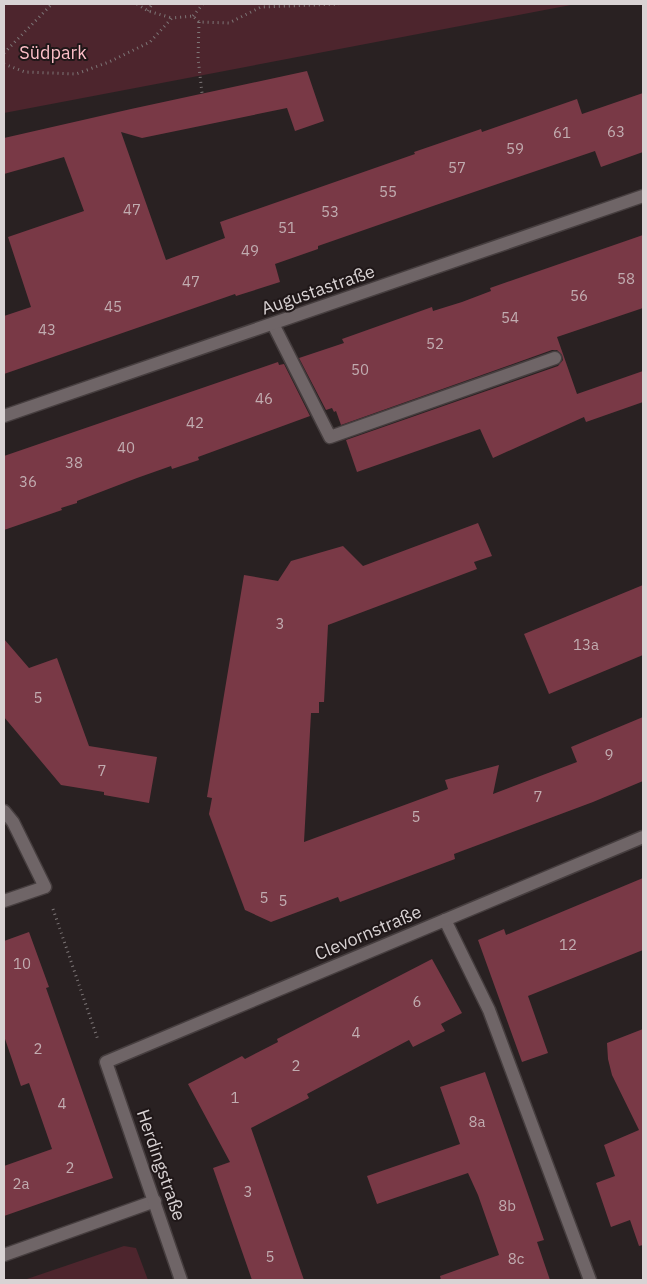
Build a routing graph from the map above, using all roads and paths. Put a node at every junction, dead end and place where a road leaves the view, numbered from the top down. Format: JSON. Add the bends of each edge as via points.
{"nodes":[{"id":1,"x":52,"y":4,"type":"edge"},
{"id":2,"x":137,"y":4,"type":"edge"},
{"id":3,"x":152,"y":4,"type":"edge"},
{"id":4,"x":203,"y":4,"type":"edge"},
{"id":5,"x":339,"y":4,"type":"edge"},
{"id":6,"x":148,"y":11,"type":"junction"},
{"id":7,"x":193,"y":16,"type":"junction"},
{"id":8,"x":172,"y":18,"type":"junction"},
{"id":9,"x":200,"y":22,"type":"junction"},
{"id":10,"x":4,"y":53,"type":"edge"},
{"id":11,"x":4,"y":64,"type":"edge"},
{"id":12,"x":202,"y":93,"type":"dead end"},
{"id":13,"x":643,"y":196,"type":"edge"},
{"id":14,"x":273,"y":324,"type":"junction"},
{"id":15,"x":555,"y":358,"type":"dead end"},
{"id":16,"x":4,"y":416,"type":"edge"},
{"id":17,"x":4,"y":811,"type":"edge"},
{"id":18,"x":643,"y":837,"type":"edge"},
{"id":19,"x":45,"y":887,"type":"junction"},
{"id":20,"x":4,"y":901,"type":"edge"},
{"id":21,"x":445,"y":920,"type":"junction"},
{"id":22,"x":106,"y":1062,"type":"junction"},
{"id":23,"x":155,"y":1201,"type":"junction"},
{"id":24,"x":4,"y":1255,"type":"edge"},
{"id":25,"x":182,"y":1280,"type":"edge"},
{"id":26,"x":590,"y":1280,"type":"edge"}],
"edges":[{"from":1,"to":10,"type":"path"},
{"from":2,"to":6,"type":"path"},
{"from":3,"to":6,"type":"path"},
{"from":4,"to":7,"type":"path"},
{"from":5,"to":9,"type":"path","via":[[261,7],[229,23]]},
{"from":6,"to":8,"type":"path"},
{"from":7,"to":8,"type":"path"},
{"from":7,"to":9,"type":"path"},
{"from":8,"to":11,"type":"path","via":[[150,42],[76,74],[26,72]]},
{"from":9,"to":12,"type":"path","via":[[198,58]]},
{"from":13,"to":14,"type":"street","name":"Augustastraße"},
{"from":14,"to":15,"type":"street","via":[[330,437]]},
{"from":14,"to":16,"type":"street","name":"Augustastraße"},
{"from":17,"to":19,"type":"street","via":[[13,822]]},
{"from":18,"to":21,"type":"street","name":"Clevornstraße"},
{"from":19,"to":20,"type":"street"},
{"from":19,"to":22,"type":"path"},
{"from":21,"to":22,"type":"street","name":"Clevornstraße"},
{"from":21,"to":26,"type":"street","via":[[490,1010]]},
{"from":22,"to":23,"type":"street","name":"Herdingstraße"},
{"from":23,"to":24,"type":"street"},
{"from":23,"to":25,"type":"street","name":"Herdingstraße"}]}
